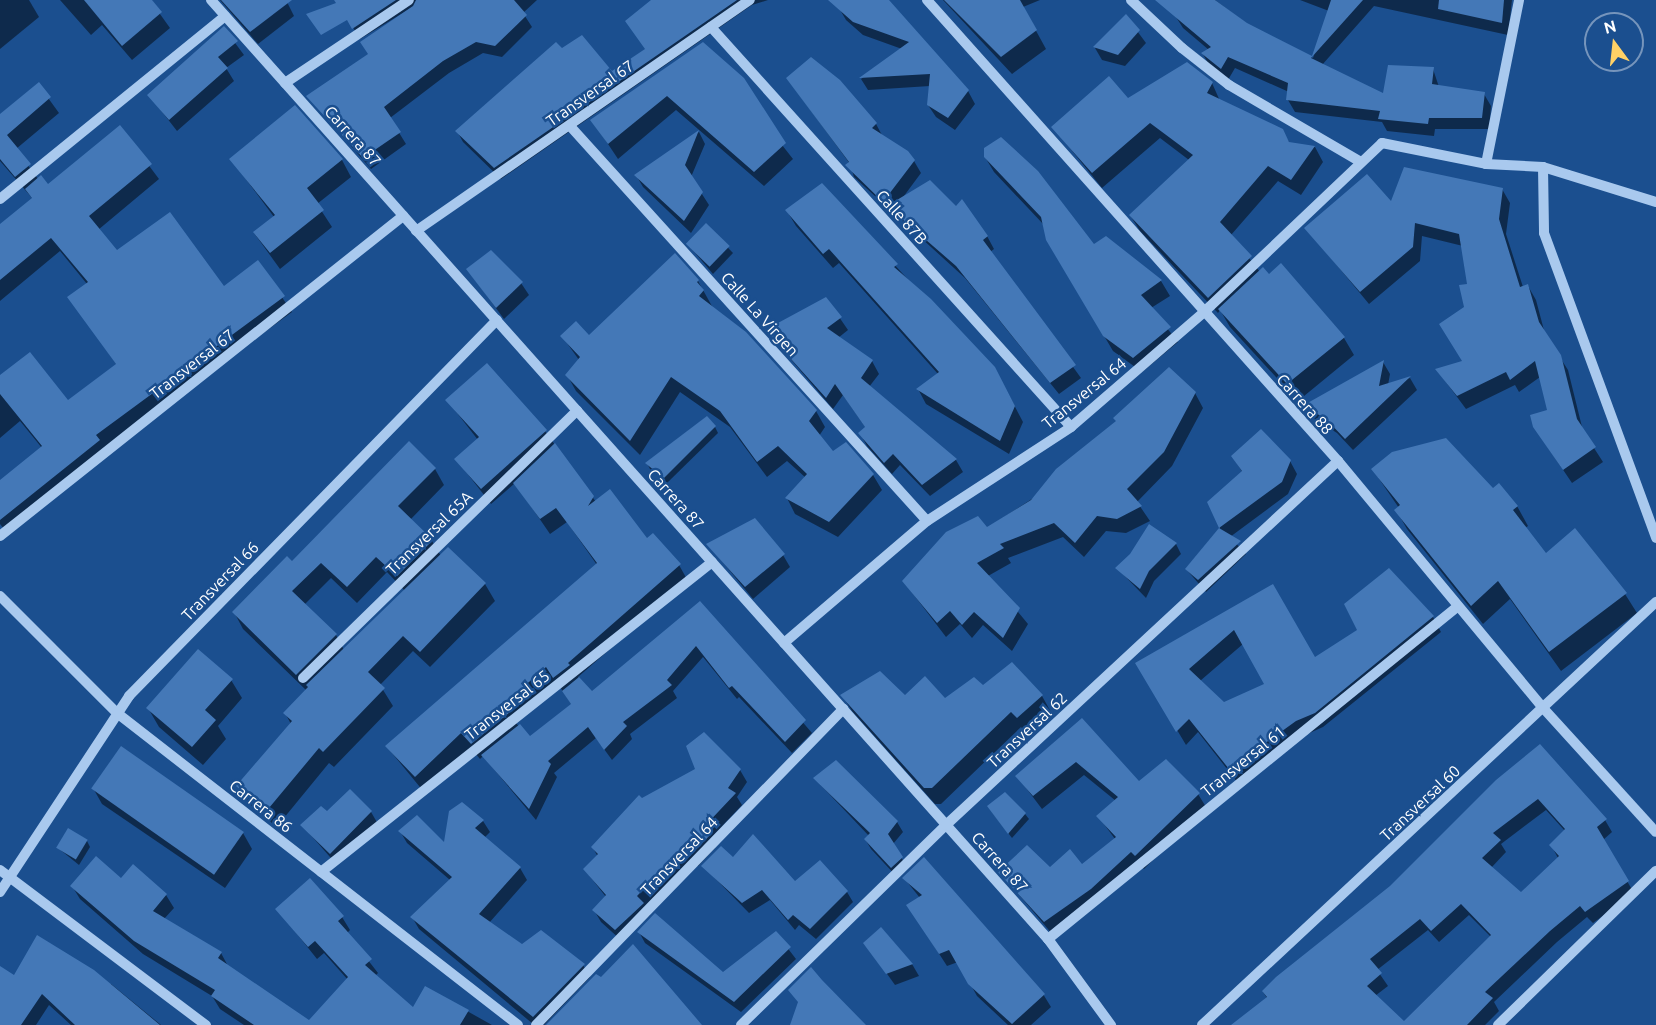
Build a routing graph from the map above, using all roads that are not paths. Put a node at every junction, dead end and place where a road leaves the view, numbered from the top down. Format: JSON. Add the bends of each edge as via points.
{"nodes":[{"id":1,"x":211,"y":0,"type":"edge"},
{"id":2,"x":410,"y":0,"type":"edge"},
{"id":3,"x":750,"y":0,"type":"edge"},
{"id":4,"x":927,"y":0,"type":"edge"},
{"id":5,"x":1519,"y":0,"type":"edge"},
{"id":6,"x":1134,"y":1,"type":"edge"},
{"id":7,"x":225,"y":16,"type":"junction"},
{"id":8,"x":711,"y":27,"type":"junction"},
{"id":9,"x":285,"y":83,"type":"junction"},
{"id":10,"x":570,"y":126,"type":"junction"},
{"id":11,"x":1359,"y":161,"type":"junction"},
{"id":12,"x":1486,"y":164,"type":"junction"},
{"id":13,"x":1543,"y":167,"type":"junction"},
{"id":14,"x":0,"y":199,"type":"edge"},
{"id":15,"x":1656,"y":202,"type":"edge"},
{"id":16,"x":403,"y":216,"type":"junction"},
{"id":17,"x":416,"y":231,"type":"junction"},
{"id":18,"x":1203,"y":313,"type":"junction"},
{"id":19,"x":497,"y":320,"type":"junction"},
{"id":20,"x":577,"y":411,"type":"junction"},
{"id":21,"x":1071,"y":427,"type":"junction"},
{"id":22,"x":1338,"y":461,"type":"junction"},
{"id":23,"x":927,"y":522,"type":"junction"},
{"id":24,"x":0,"y":536,"type":"edge"},
{"id":25,"x":1656,"y":538,"type":"edge"},
{"id":26,"x":712,"y":562,"type":"junction"},
{"id":27,"x":0,"y":596,"type":"edge"},
{"id":28,"x":1656,"y":602,"type":"edge"},
{"id":29,"x":1457,"y":607,"type":"junction"},
{"id":30,"x":784,"y":643,"type":"junction"},
{"id":31,"x":303,"y":678,"type":"dead end"},
{"id":32,"x":843,"y":709,"type":"junction"},
{"id":33,"x":1544,"y":709,"type":"junction"},
{"id":34,"x":117,"y":713,"type":"junction"},
{"id":35,"x":946,"y":825,"type":"junction"},
{"id":36,"x":1656,"y":832,"type":"edge"},
{"id":37,"x":1656,"y":871,"type":"edge"},
{"id":38,"x":5,"y":872,"type":"edge"},
{"id":39,"x":321,"y":872,"type":"junction"},
{"id":40,"x":0,"y":892,"type":"edge"},
{"id":41,"x":1048,"y":939,"type":"junction"},
{"id":42,"x":206,"y":1025,"type":"edge"},
{"id":43,"x":518,"y":1025,"type":"edge"},
{"id":44,"x":536,"y":1025,"type":"edge"},
{"id":45,"x":741,"y":1025,"type":"edge"},
{"id":46,"x":1111,"y":1025,"type":"edge"},
{"id":47,"x":1202,"y":1025,"type":"edge"},
{"id":48,"x":1498,"y":1025,"type":"edge"}],
"edges":[{"from":1,"to":7,"type":"street","name":"Carrera 87"},
{"from":2,"to":9,"type":"street"},
{"from":3,"to":8,"type":"street","name":"Transversal 67"},
{"from":4,"to":18,"type":"street","name":"Carrera 88"},
{"from":5,"to":12,"type":"street"},
{"from":6,"to":11,"type":"street","via":[[1182,48],[1229,85]]},
{"from":7,"to":9,"type":"street","name":"Carrera 87"},
{"from":7,"to":14,"type":"street"},
{"from":8,"to":10,"type":"street","name":"Transversal 67"},
{"from":8,"to":21,"type":"street","name":"Calle 87B"},
{"from":9,"to":16,"type":"street","name":"Carrera 87"},
{"from":10,"to":17,"type":"street","name":"Transversal 67"},
{"from":10,"to":23,"type":"street","name":"Calle La Virgen"},
{"from":11,"to":12,"type":"street","name":"Transversal 64","via":[[1382,142]]},
{"from":11,"to":18,"type":"street","name":"Transversal 64"},
{"from":12,"to":13,"type":"street"},
{"from":13,"to":15,"type":"street"},
{"from":13,"to":25,"type":"street","via":[[1545,233]]},
{"from":16,"to":17,"type":"street","name":"Carrera 87"},
{"from":16,"to":24,"type":"street","name":"Transversal 67"},
{"from":17,"to":19,"type":"street","name":"Carrera 87"},
{"from":18,"to":21,"type":"street","name":"Transversal 64"},
{"from":18,"to":22,"type":"street","name":"Carrera 88"},
{"from":19,"to":20,"type":"street","name":"Carrera 87"},
{"from":19,"to":34,"type":"street","name":"Transversal 66"},
{"from":20,"to":26,"type":"street","name":"Carrera 87"},
{"from":20,"to":31,"type":"street","name":"Transversal 65A"},
{"from":21,"to":23,"type":"street","name":"Transversal 64"},
{"from":22,"to":29,"type":"street","name":"Carrera 88"},
{"from":22,"to":35,"type":"street","name":"Transversal 62"},
{"from":23,"to":30,"type":"street","name":"Transversal 64"},
{"from":26,"to":30,"type":"street","name":"Carrera 87"},
{"from":26,"to":39,"type":"street","name":"Transversal 65"},
{"from":27,"to":34,"type":"street","name":"Carrera 86"},
{"from":28,"to":33,"type":"street","name":"Transversal 60"},
{"from":29,"to":33,"type":"street","name":"Carrera 88"},
{"from":29,"to":41,"type":"street","name":"Transversal 61"},
{"from":30,"to":32,"type":"street","name":"Carrera 87"},
{"from":32,"to":35,"type":"street","name":"Carrera 87"},
{"from":32,"to":44,"type":"street","name":"Transversal 64"},
{"from":33,"to":36,"type":"street","name":"Carrera 88"},
{"from":33,"to":47,"type":"street","name":"Transversal 60"},
{"from":34,"to":38,"type":"street","name":"Transversal 66"},
{"from":34,"to":39,"type":"street","name":"Carrera 86"},
{"from":35,"to":41,"type":"street","name":"Carrera 87"},
{"from":35,"to":45,"type":"street","name":"Transversal 62"},
{"from":37,"to":48,"type":"street"},
{"from":38,"to":40,"type":"street","name":"Transversal 66"},
{"from":38,"to":42,"type":"street"},
{"from":39,"to":43,"type":"street","name":"Carrera 86"},
{"from":41,"to":46,"type":"street","name":"Carrera 87"}]}
